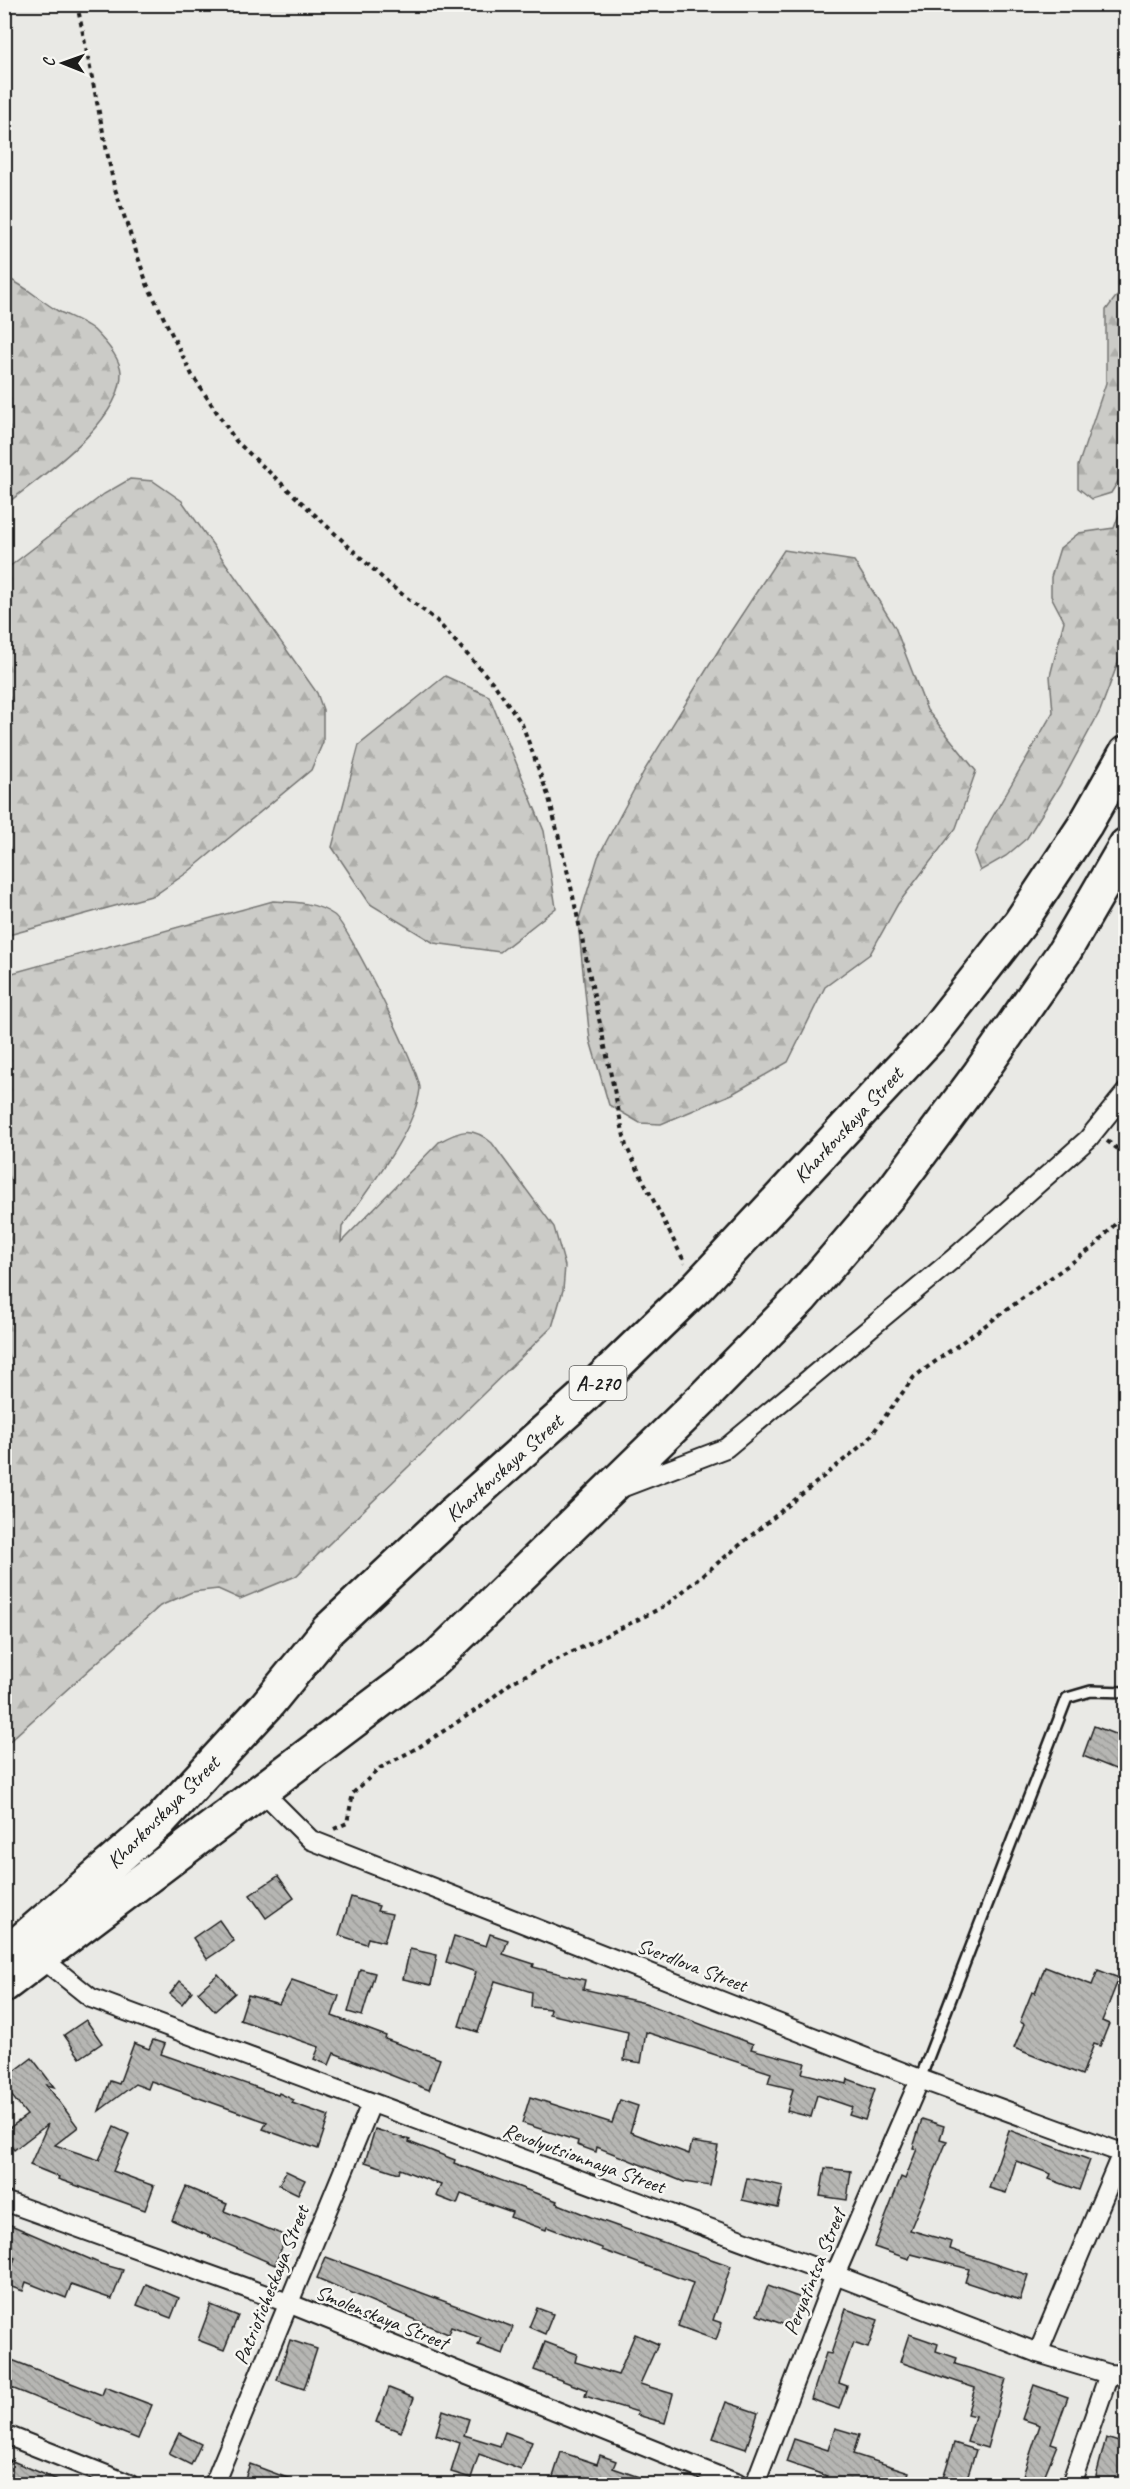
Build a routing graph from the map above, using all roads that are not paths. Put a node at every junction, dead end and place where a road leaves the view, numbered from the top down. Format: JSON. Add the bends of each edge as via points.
{"nodes":[{"id":1,"x":1125,"y":753,"type":"edge"},
{"id":2,"x":1125,"y":845,"type":"edge"},
{"id":3,"x":1125,"y":1092,"type":"edge"},
{"id":4,"x":603,"y":1495,"type":"junction"},
{"id":5,"x":1125,"y":1692,"type":"edge"},
{"id":6,"x":262,"y":1791,"type":"junction"},
{"id":7,"x":4,"y":1956,"type":"edge"},
{"id":8,"x":40,"y":1958,"type":"junction"},
{"id":9,"x":4,"y":1985,"type":"edge"},
{"id":10,"x":920,"y":2079,"type":"junction"},
{"id":11,"x":371,"y":2104,"type":"junction"},
{"id":12,"x":4,"y":2201,"type":"edge"},
{"id":13,"x":835,"y":2275,"type":"junction"},
{"id":14,"x":288,"y":2303,"type":"junction"},
{"id":15,"x":1038,"y":2354,"type":"junction"},
{"id":16,"x":1117,"y":2374,"type":"edge"},
{"id":17,"x":4,"y":2434,"type":"edge"},
{"id":18,"x":129,"y":2484,"type":"edge"},
{"id":19,"x":214,"y":2484,"type":"edge"},
{"id":20,"x":738,"y":2484,"type":"edge"},
{"id":21,"x":756,"y":2484,"type":"edge"},
{"id":22,"x":1071,"y":2484,"type":"edge"}],
"edges":[{"from":1,"to":7,"type":"highway","name":"Kharkovskaya Street","number":"А-270","via":[[1085,825],[1020,923],[932,1035],[698,1286],[582,1398],[328,1630],[266,1707],[159,1822]]},
{"from":2,"to":4,"type":"highway","name":"Kharkovskaya Street","via":[[1064,952],[894,1189],[801,1298]]},
{"from":3,"to":4,"type":"street","via":[[1088,1139],[953,1259],[726,1448]]},
{"from":4,"to":6,"type":"highway","name":"Kharkovskaya Street","via":[[434,1660]]},
{"from":5,"to":10,"type":"lane","via":[[1091,1691],[1067,1698]]},
{"from":6,"to":8,"type":"highway","name":"Kharkovskaya Street"},
{"from":6,"to":10,"type":"street","name":"Sverdlova Street","via":[[311,1840]]},
{"from":8,"to":9,"type":"highway","name":"Kharkovskaya Street"},
{"from":8,"to":11,"type":"street","name":"Revolyutsionnaya Street","via":[[91,1998]]},
{"from":10,"to":13,"type":"street","name":"Peryatintsa Street"},
{"from":10,"to":15,"type":"street","name":"Sverdlova Street","via":[[1122,2153]]},
{"from":11,"to":13,"type":"street","name":"Revolyutsionnaya Street"},
{"from":11,"to":14,"type":"street","name":"Patrioticheskaya Street"},
{"from":12,"to":14,"type":"street","name":"Smolenskaya Street"},
{"from":13,"to":15,"type":"street","name":"Revolyutsionnaya Street"},
{"from":13,"to":21,"type":"street","name":"Peryatintsa Street"},
{"from":14,"to":19,"type":"street","name":"Patrioticheskaya Street"},
{"from":14,"to":20,"type":"street","name":"Smolenskaya Street"},
{"from":15,"to":16,"type":"street","name":"Revolyutsionnaya Street"},
{"from":16,"to":22,"type":"street"},
{"from":17,"to":18,"type":"street"}]}
